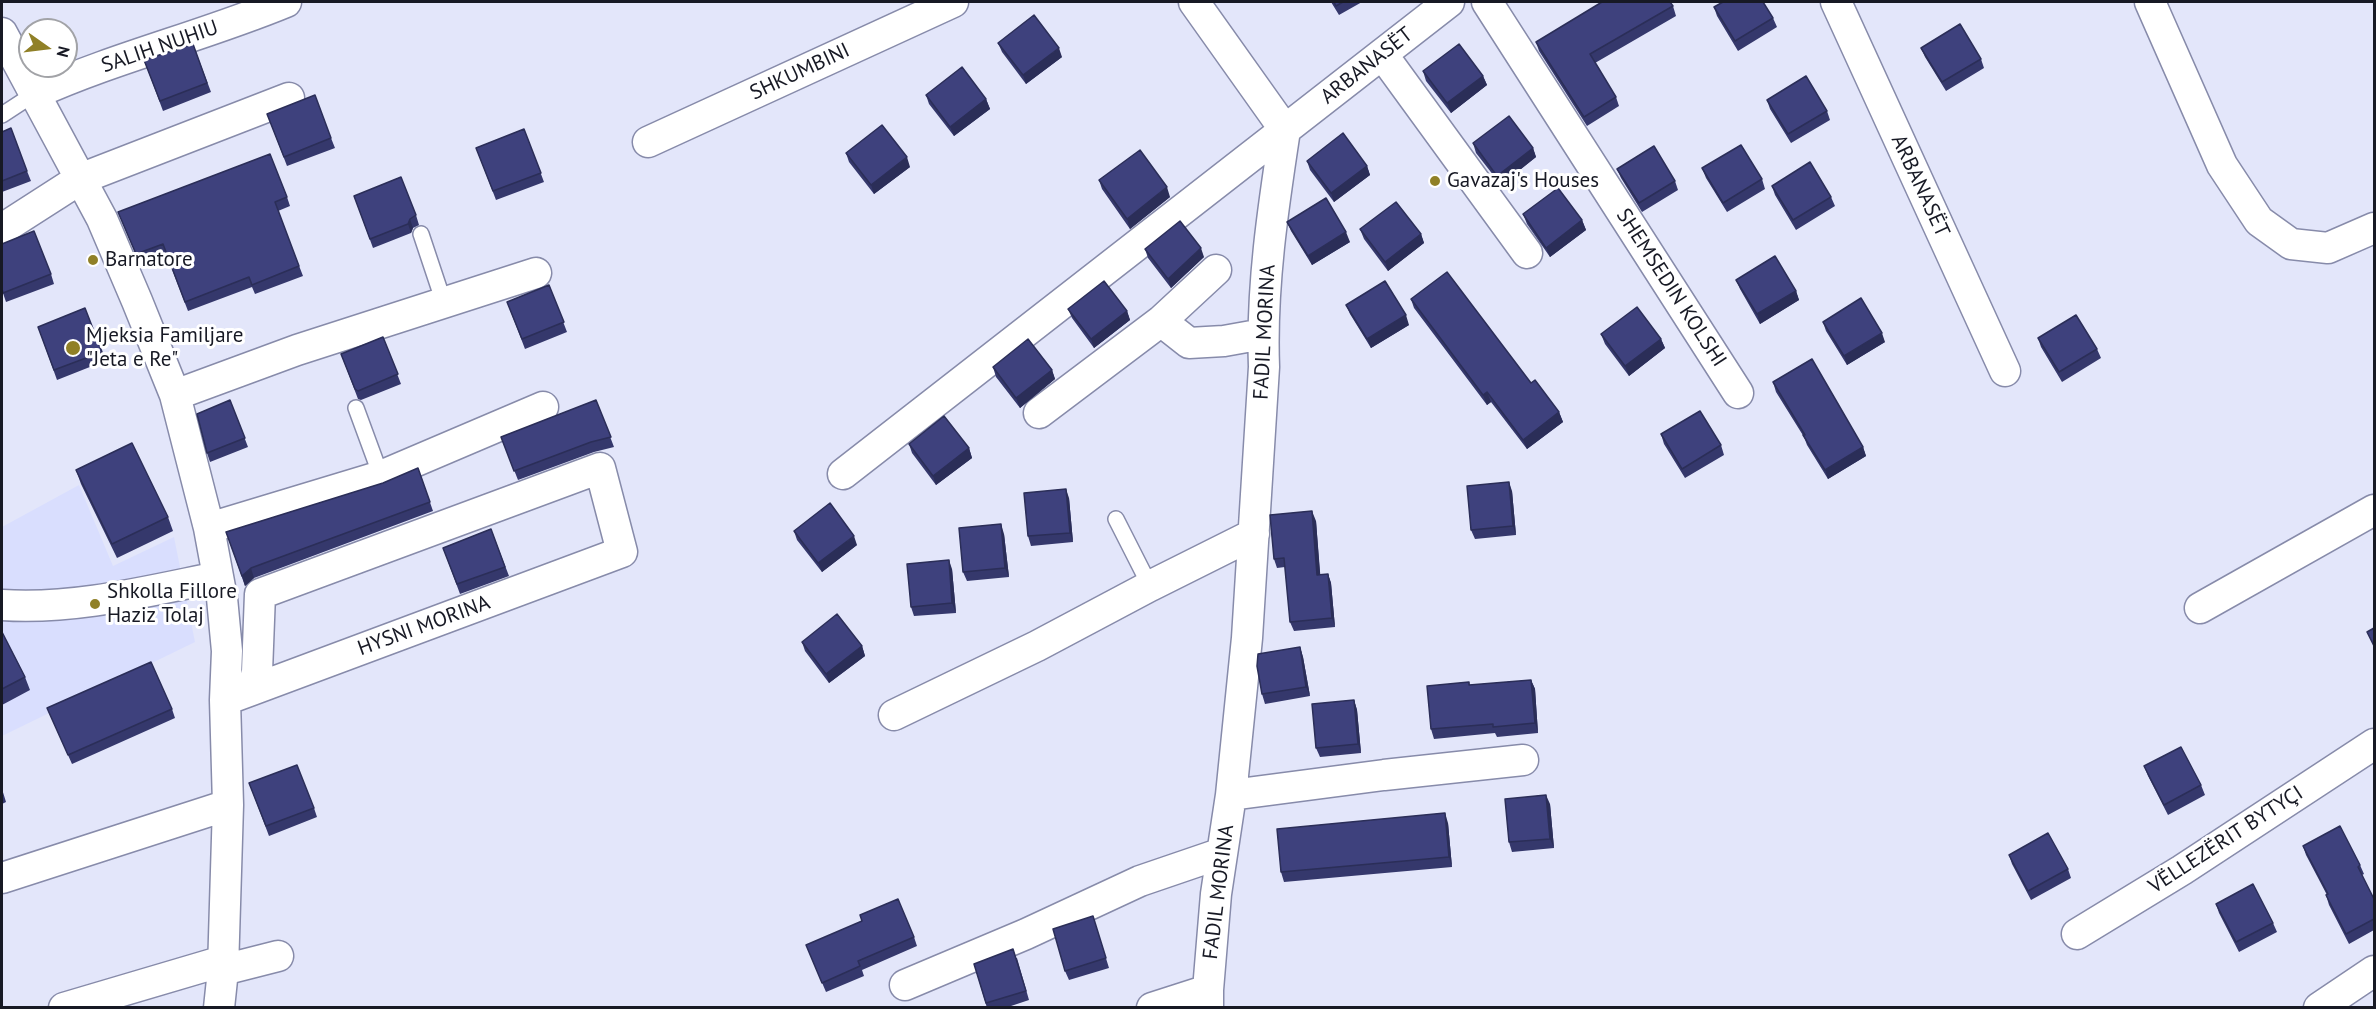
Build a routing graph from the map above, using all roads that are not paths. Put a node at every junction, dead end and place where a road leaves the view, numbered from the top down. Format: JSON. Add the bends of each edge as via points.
{"nodes":[{"id":1,"x":286,"y":2,"type":"edge"},
{"id":2,"x":953,"y":2,"type":"edge"},
{"id":3,"x":1194,"y":2,"type":"edge"},
{"id":4,"x":1449,"y":2,"type":"edge"},
{"id":5,"x":1487,"y":2,"type":"edge"},
{"id":6,"x":1836,"y":2,"type":"edge"},
{"id":7,"x":2150,"y":2,"type":"edge"},
{"id":8,"x":2,"y":33,"type":"edge"},
{"id":9,"x":1382,"y":54,"type":"junction"},
{"id":10,"x":34,"y":94,"type":"junction"},
{"id":11,"x":289,"y":98,"type":"dead end"},
{"id":12,"x":2,"y":116,"type":"edge"},
{"id":13,"x":1285,"y":130,"type":"junction"},
{"id":14,"x":648,"y":142,"type":"dead end"},
{"id":15,"x":80,"y":179,"type":"junction"},
{"id":16,"x":2374,"y":228,"type":"edge"},
{"id":17,"x":2,"y":229,"type":"edge"},
{"id":18,"x":421,"y":234,"type":"dead end"},
{"id":19,"x":1527,"y":253,"type":"dead end"},
{"id":20,"x":1216,"y":270,"type":"dead end"},
{"id":21,"x":536,"y":273,"type":"dead end"},
{"id":22,"x":444,"y":303,"type":"junction"},
{"id":23,"x":1161,"y":321,"type":"junction"},
{"id":24,"x":1263,"y":334,"type":"junction"},
{"id":25,"x":2005,"y":371,"type":"dead end"},
{"id":26,"x":1738,"y":393,"type":"dead end"},
{"id":27,"x":175,"y":395,"type":"junction"},
{"id":28,"x":543,"y":407,"type":"dead end"},
{"id":29,"x":356,"y":408,"type":"dead end"},
{"id":30,"x":1039,"y":413,"type":"dead end"},
{"id":31,"x":843,"y":474,"type":"dead end"},
{"id":32,"x":381,"y":476,"type":"junction"},
{"id":33,"x":2374,"y":510,"type":"edge"},
{"id":34,"x":1116,"y":519,"type":"dead end"},
{"id":35,"x":209,"y":528,"type":"junction"},
{"id":36,"x":1254,"y":534,"type":"junction"},
{"id":37,"x":218,"y":577,"type":"junction"},
{"id":38,"x":1150,"y":586,"type":"junction"},
{"id":39,"x":2,"y":605,"type":"edge"},
{"id":40,"x":2200,"y":608,"type":"dead end"},
{"id":41,"x":238,"y":695,"type":"junction"},
{"id":42,"x":894,"y":716,"type":"dead end"},
{"id":43,"x":2374,"y":744,"type":"edge"},
{"id":44,"x":1523,"y":760,"type":"dead end"},
{"id":45,"x":1231,"y":795,"type":"junction"},
{"id":46,"x":228,"y":805,"type":"junction"},
{"id":47,"x":1222,"y":853,"type":"junction"},
{"id":48,"x":2,"y":878,"type":"edge"},
{"id":49,"x":2077,"y":934,"type":"dead end"},
{"id":50,"x":278,"y":956,"type":"dead end"},
{"id":51,"x":223,"y":965,"type":"junction"},
{"id":52,"x":2374,"y":970,"type":"edge"},
{"id":53,"x":905,"y":985,"type":"dead end"},
{"id":54,"x":1208,"y":999,"type":"edge"},
{"id":55,"x":64,"y":1008,"type":"edge"},
{"id":56,"x":219,"y":1008,"type":"edge"},
{"id":57,"x":1152,"y":1008,"type":"edge"},
{"id":58,"x":2319,"y":1008,"type":"edge"}],
"edges":[{"from":1,"to":10,"type":"street","name":"SALIH NUHIU"},
{"from":2,"to":14,"type":"street","name":"SHKUMBINI"},
{"from":3,"to":13,"type":"street"},
{"from":4,"to":9,"type":"street","name":"ARBANASËT"},
{"from":5,"to":26,"type":"street","name":"SHEMSEDIN KOLSHI"},
{"from":6,"to":25,"type":"street","name":"ARBANASËT"},
{"from":7,"to":16,"type":"street","via":[[2222,165],[2259,221],[2291,244],[2328,248]]},
{"from":8,"to":10,"type":"street"},
{"from":9,"to":13,"type":"street","name":"ARBANASËT"},
{"from":9,"to":19,"type":"street"},
{"from":10,"to":12,"type":"lane"},
{"from":10,"to":15,"type":"street"},
{"from":11,"to":15,"type":"street","via":[[185,126]]},
{"from":13,"to":24,"type":"street","name":"FADIL MORINA","via":[[1273,211]]},
{"from":13,"to":31,"type":"street","name":"ARBANASËT"},
{"from":15,"to":17,"type":"street"},
{"from":15,"to":27,"type":"street","via":[[102,219]]},
{"from":18,"to":22,"type":"lane"},
{"from":20,"to":23,"type":"street"},
{"from":21,"to":22,"type":"street"},
{"from":22,"to":27,"type":"street","via":[[297,350]]},
{"from":23,"to":24,"type":"street","via":[[1189,343]]},
{"from":23,"to":30,"type":"street"},
{"from":24,"to":36,"type":"street","name":"FADIL MORINA"},
{"from":27,"to":35,"type":"street"},
{"from":28,"to":32,"type":"street"},
{"from":29,"to":32,"type":"lane"},
{"from":32,"to":35,"type":"street"},
{"from":33,"to":40,"type":"street"},
{"from":34,"to":38,"type":"lane"},
{"from":35,"to":37,"type":"street"},
{"from":36,"to":38,"type":"street"},
{"from":36,"to":45,"type":"street","name":"FADIL MORINA"},
{"from":37,"to":39,"type":"street","via":[[90,600],[27,607]]},
{"from":37,"to":41,"type":"street","via":[[227,651]]},
{"from":38,"to":42,"type":"street"},
{"from":41,"to":41,"type":"street","name":"HYSNI MORINA","via":[[622,552],[600,468],[260,594],[257,672]]},
{"from":41,"to":46,"type":"street"},
{"from":43,"to":49,"type":"street","name":"VËLLEZËRIT BYTYÇI"},
{"from":44,"to":45,"type":"street","name":"FADIL MORINA"},
{"from":45,"to":47,"type":"street","name":"FADIL MORINA"},
{"from":46,"to":48,"type":"street"},
{"from":46,"to":51,"type":"street"},
{"from":47,"to":53,"type":"street","via":[[1140,880]]},
{"from":47,"to":54,"type":"street","name":"FADIL MORINA"},
{"from":50,"to":51,"type":"street"},
{"from":51,"to":55,"type":"street"},
{"from":51,"to":56,"type":"street"},
{"from":52,"to":58,"type":"street"},
{"from":54,"to":57,"type":"street","name":"FADIL MORINA"}]}
